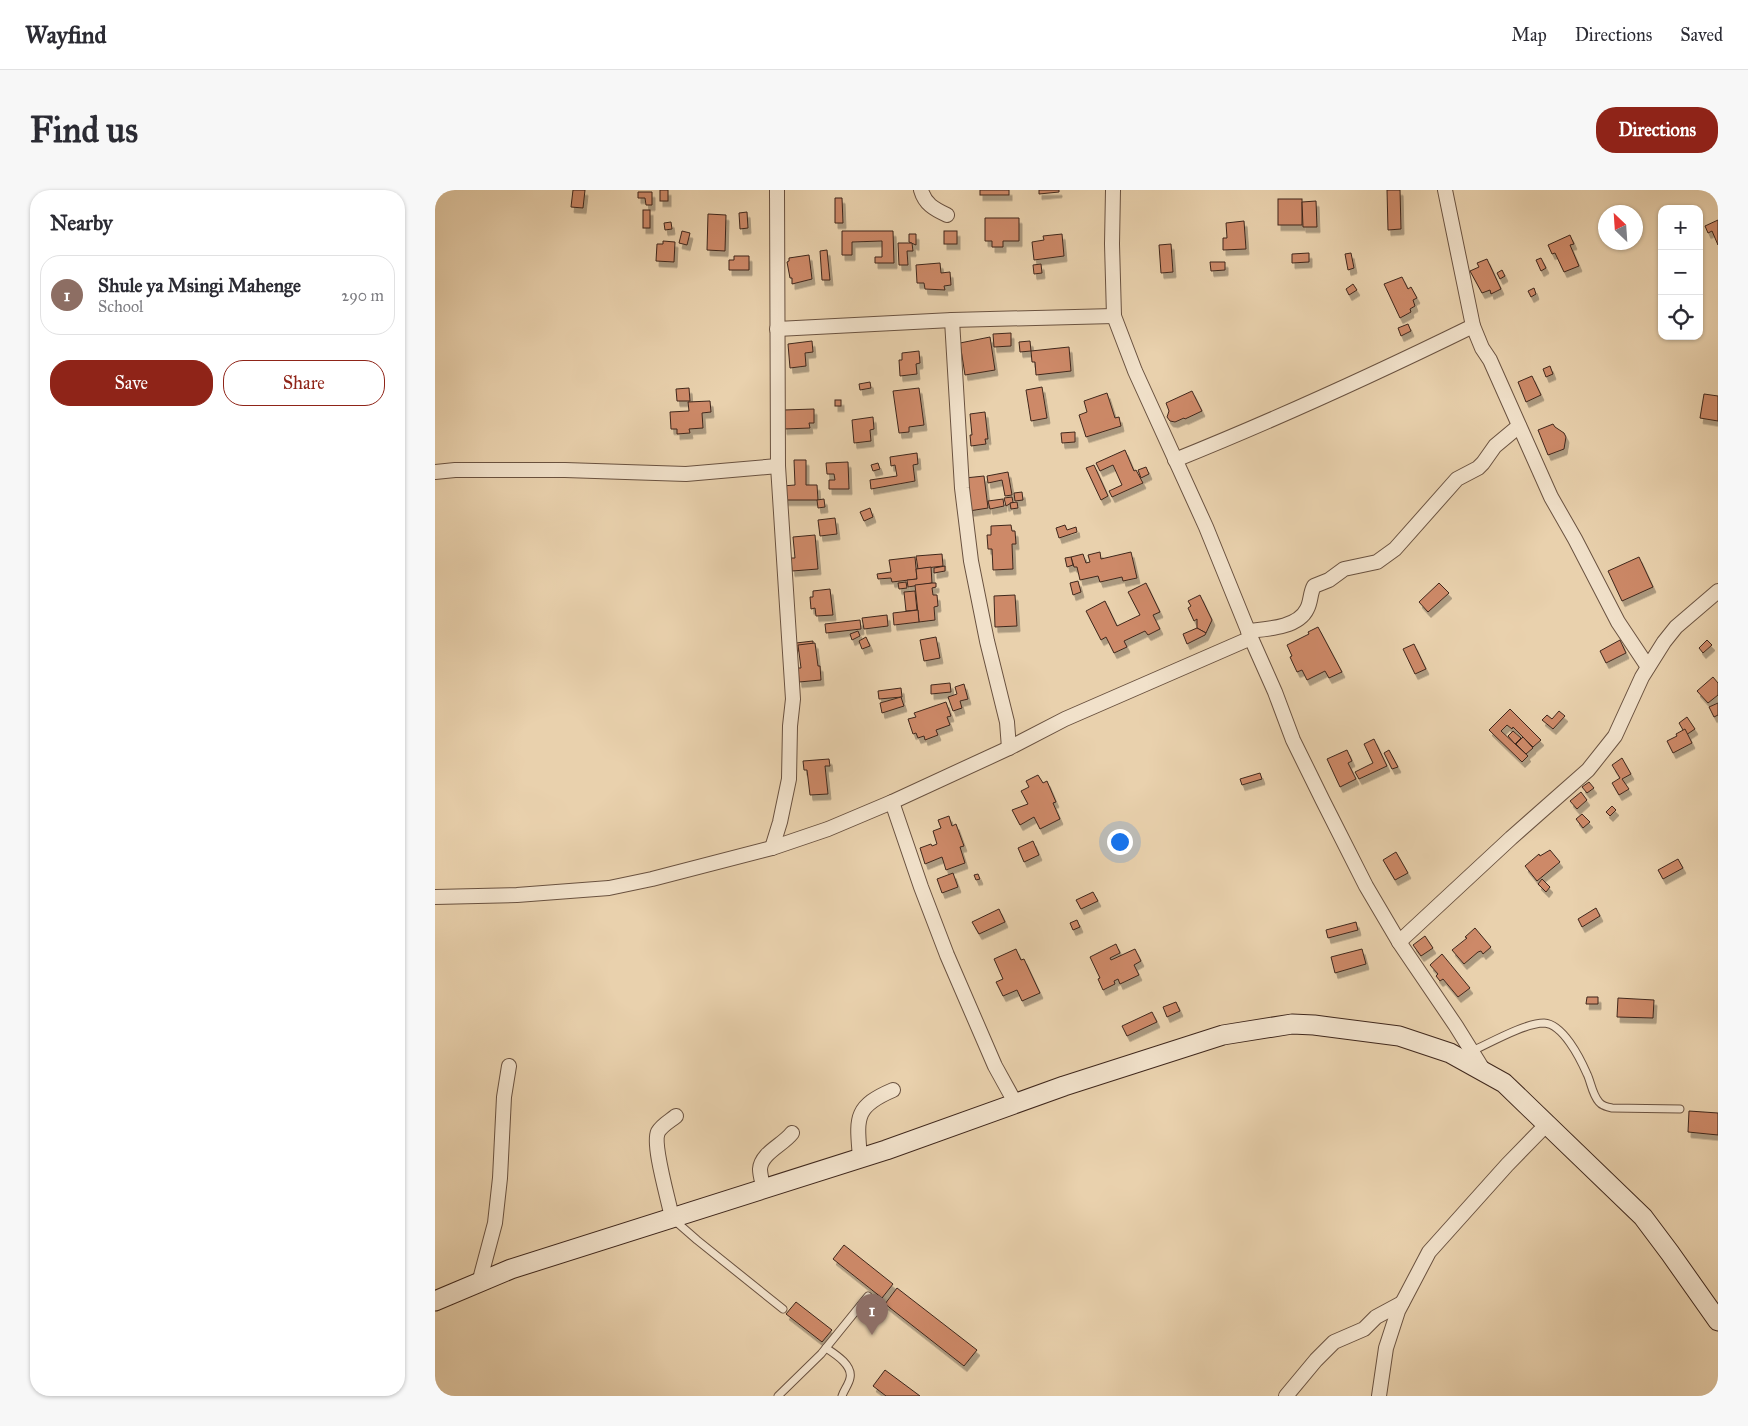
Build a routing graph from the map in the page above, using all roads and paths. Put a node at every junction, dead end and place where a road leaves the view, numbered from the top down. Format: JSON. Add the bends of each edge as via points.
{"nodes":[{"id":1,"x":777,"y":190,"type":"edge"},
{"id":2,"x":921,"y":190,"type":"edge"},
{"id":3,"x":1113,"y":190,"type":"edge"},
{"id":4,"x":1445,"y":190,"type":"edge"},
{"id":5,"x":947,"y":215,"type":"dead end"},
{"id":6,"x":1114,"y":316,"type":"junction"},
{"id":7,"x":953,"y":320,"type":"junction"},
{"id":8,"x":1473,"y":326,"type":"junction"},
{"id":9,"x":777,"y":329,"type":"junction"},
{"id":10,"x":1519,"y":426,"type":"junction"},
{"id":11,"x":1175,"y":460,"type":"junction"},
{"id":12,"x":778,"y":466,"type":"junction"},
{"id":13,"x":435,"y":472,"type":"edge"},
{"id":14,"x":1718,"y":590,"type":"edge"},
{"id":15,"x":1249,"y":635,"type":"junction"},
{"id":16,"x":1648,"y":667,"type":"junction"},
{"id":17,"x":1009,"y":748,"type":"junction"},
{"id":18,"x":892,"y":802,"type":"junction"},
{"id":19,"x":772,"y":848,"type":"junction"},
{"id":20,"x":435,"y":898,"type":"edge"},
{"id":21,"x":1399,"y":942,"type":"junction"},
{"id":22,"x":1472,"y":1051,"type":"junction"},
{"id":23,"x":509,"y":1066,"type":"dead end"},
{"id":24,"x":1484,"y":1071,"type":"junction"},
{"id":25,"x":893,"y":1090,"type":"dead end"},
{"id":26,"x":1016,"y":1104,"type":"junction"},
{"id":27,"x":1680,"y":1109,"type":"dead end"},
{"id":28,"x":676,"y":1116,"type":"dead end"},
{"id":29,"x":1547,"y":1124,"type":"junction"},
{"id":30,"x":792,"y":1133,"type":"dead end"},
{"id":31,"x":861,"y":1158,"type":"junction"},
{"id":32,"x":764,"y":1190,"type":"junction"},
{"id":33,"x":672,"y":1218,"type":"junction"},
{"id":34,"x":479,"y":1283,"type":"junction"},
{"id":35,"x":868,"y":1296,"type":"dead end"},
{"id":36,"x":435,"y":1301,"type":"edge"},
{"id":37,"x":1402,"y":1303,"type":"junction"},
{"id":38,"x":783,"y":1309,"type":"dead end"},
{"id":39,"x":1718,"y":1321,"type":"edge"},
{"id":40,"x":826,"y":1348,"type":"junction"},
{"id":41,"x":778,"y":1396,"type":"edge"},
{"id":42,"x":842,"y":1396,"type":"edge"},
{"id":43,"x":1286,"y":1396,"type":"edge"},
{"id":44,"x":1379,"y":1396,"type":"edge"}],
"edges":[{"from":1,"to":9,"type":"street"},
{"from":2,"to":5,"type":"street","via":[[927,203]]},
{"from":3,"to":6,"type":"street"},
{"from":4,"to":8,"type":"street"},
{"from":6,"to":7,"type":"street"},
{"from":6,"to":11,"type":"street"},
{"from":7,"to":9,"type":"street"},
{"from":7,"to":17,"type":"street","via":[[962,488],[971,560],[1007,722]]},
{"from":8,"to":10,"type":"street"},
{"from":8,"to":11,"type":"street","via":[[1346,387]]},
{"from":9,"to":12,"type":"street"},
{"from":10,"to":15,"type":"street","via":[[1495,446],[1478,468],[1457,479],[1395,549],[1377,562],[1344,570],[1315,586],[1303,616]]},
{"from":10,"to":16,"type":"street","via":[[1551,497],[1617,622]]},
{"from":11,"to":15,"type":"street","via":[[1206,526]]},
{"from":12,"to":13,"type":"street","via":[[686,474],[565,470]]},
{"from":12,"to":19,"type":"street","via":[[793,699],[789,779]]},
{"from":14,"to":16,"type":"street","via":[[1676,627]]},
{"from":15,"to":17,"type":"street"},
{"from":15,"to":21,"type":"street","via":[[1297,749],[1366,886]]},
{"from":16,"to":21,"type":"street","via":[[1615,736],[1588,770]]},
{"from":17,"to":18,"type":"street"},
{"from":18,"to":19,"type":"street"},
{"from":18,"to":26,"type":"street","via":[[947,955],[995,1066]]},
{"from":19,"to":20,"type":"street","via":[[609,888]]},
{"from":21,"to":22,"type":"street"},
{"from":22,"to":24,"type":"street"},
{"from":22,"to":27,"type":"lane","via":[[1534,1024],[1545,1023],[1561,1032],[1576,1053],[1603,1106]]},
{"from":23,"to":34,"type":"street","via":[[495,1223]]},
{"from":24,"to":26,"type":"street","via":[[1450,1053],[1399,1036],[1292,1024],[1223,1035]]},
{"from":24,"to":29,"type":"street","via":[[1504,1082]]},
{"from":25,"to":31,"type":"street","via":[[876,1097],[860,1112]]},
{"from":26,"to":31,"type":"street"},
{"from":28,"to":33,"type":"street","via":[[657,1134],[656,1148]]},
{"from":29,"to":37,"type":"street","via":[[1429,1252]]},
{"from":29,"to":39,"type":"street","via":[[1643,1217]]},
{"from":30,"to":32,"type":"street","via":[[761,1163]]},
{"from":31,"to":32,"type":"street"},
{"from":32,"to":33,"type":"street"},
{"from":33,"to":34,"type":"street","via":[[511,1269]]},
{"from":33,"to":38,"type":"lane"},
{"from":34,"to":36,"type":"street"},
{"from":35,"to":40,"type":"lane"},
{"from":37,"to":43,"type":"street","via":[[1364,1329],[1334,1342]]},
{"from":37,"to":44,"type":"street","via":[[1387,1348]]},
{"from":40,"to":41,"type":"lane"},
{"from":40,"to":42,"type":"lane","via":[[848,1368],[850,1378]]}]}
